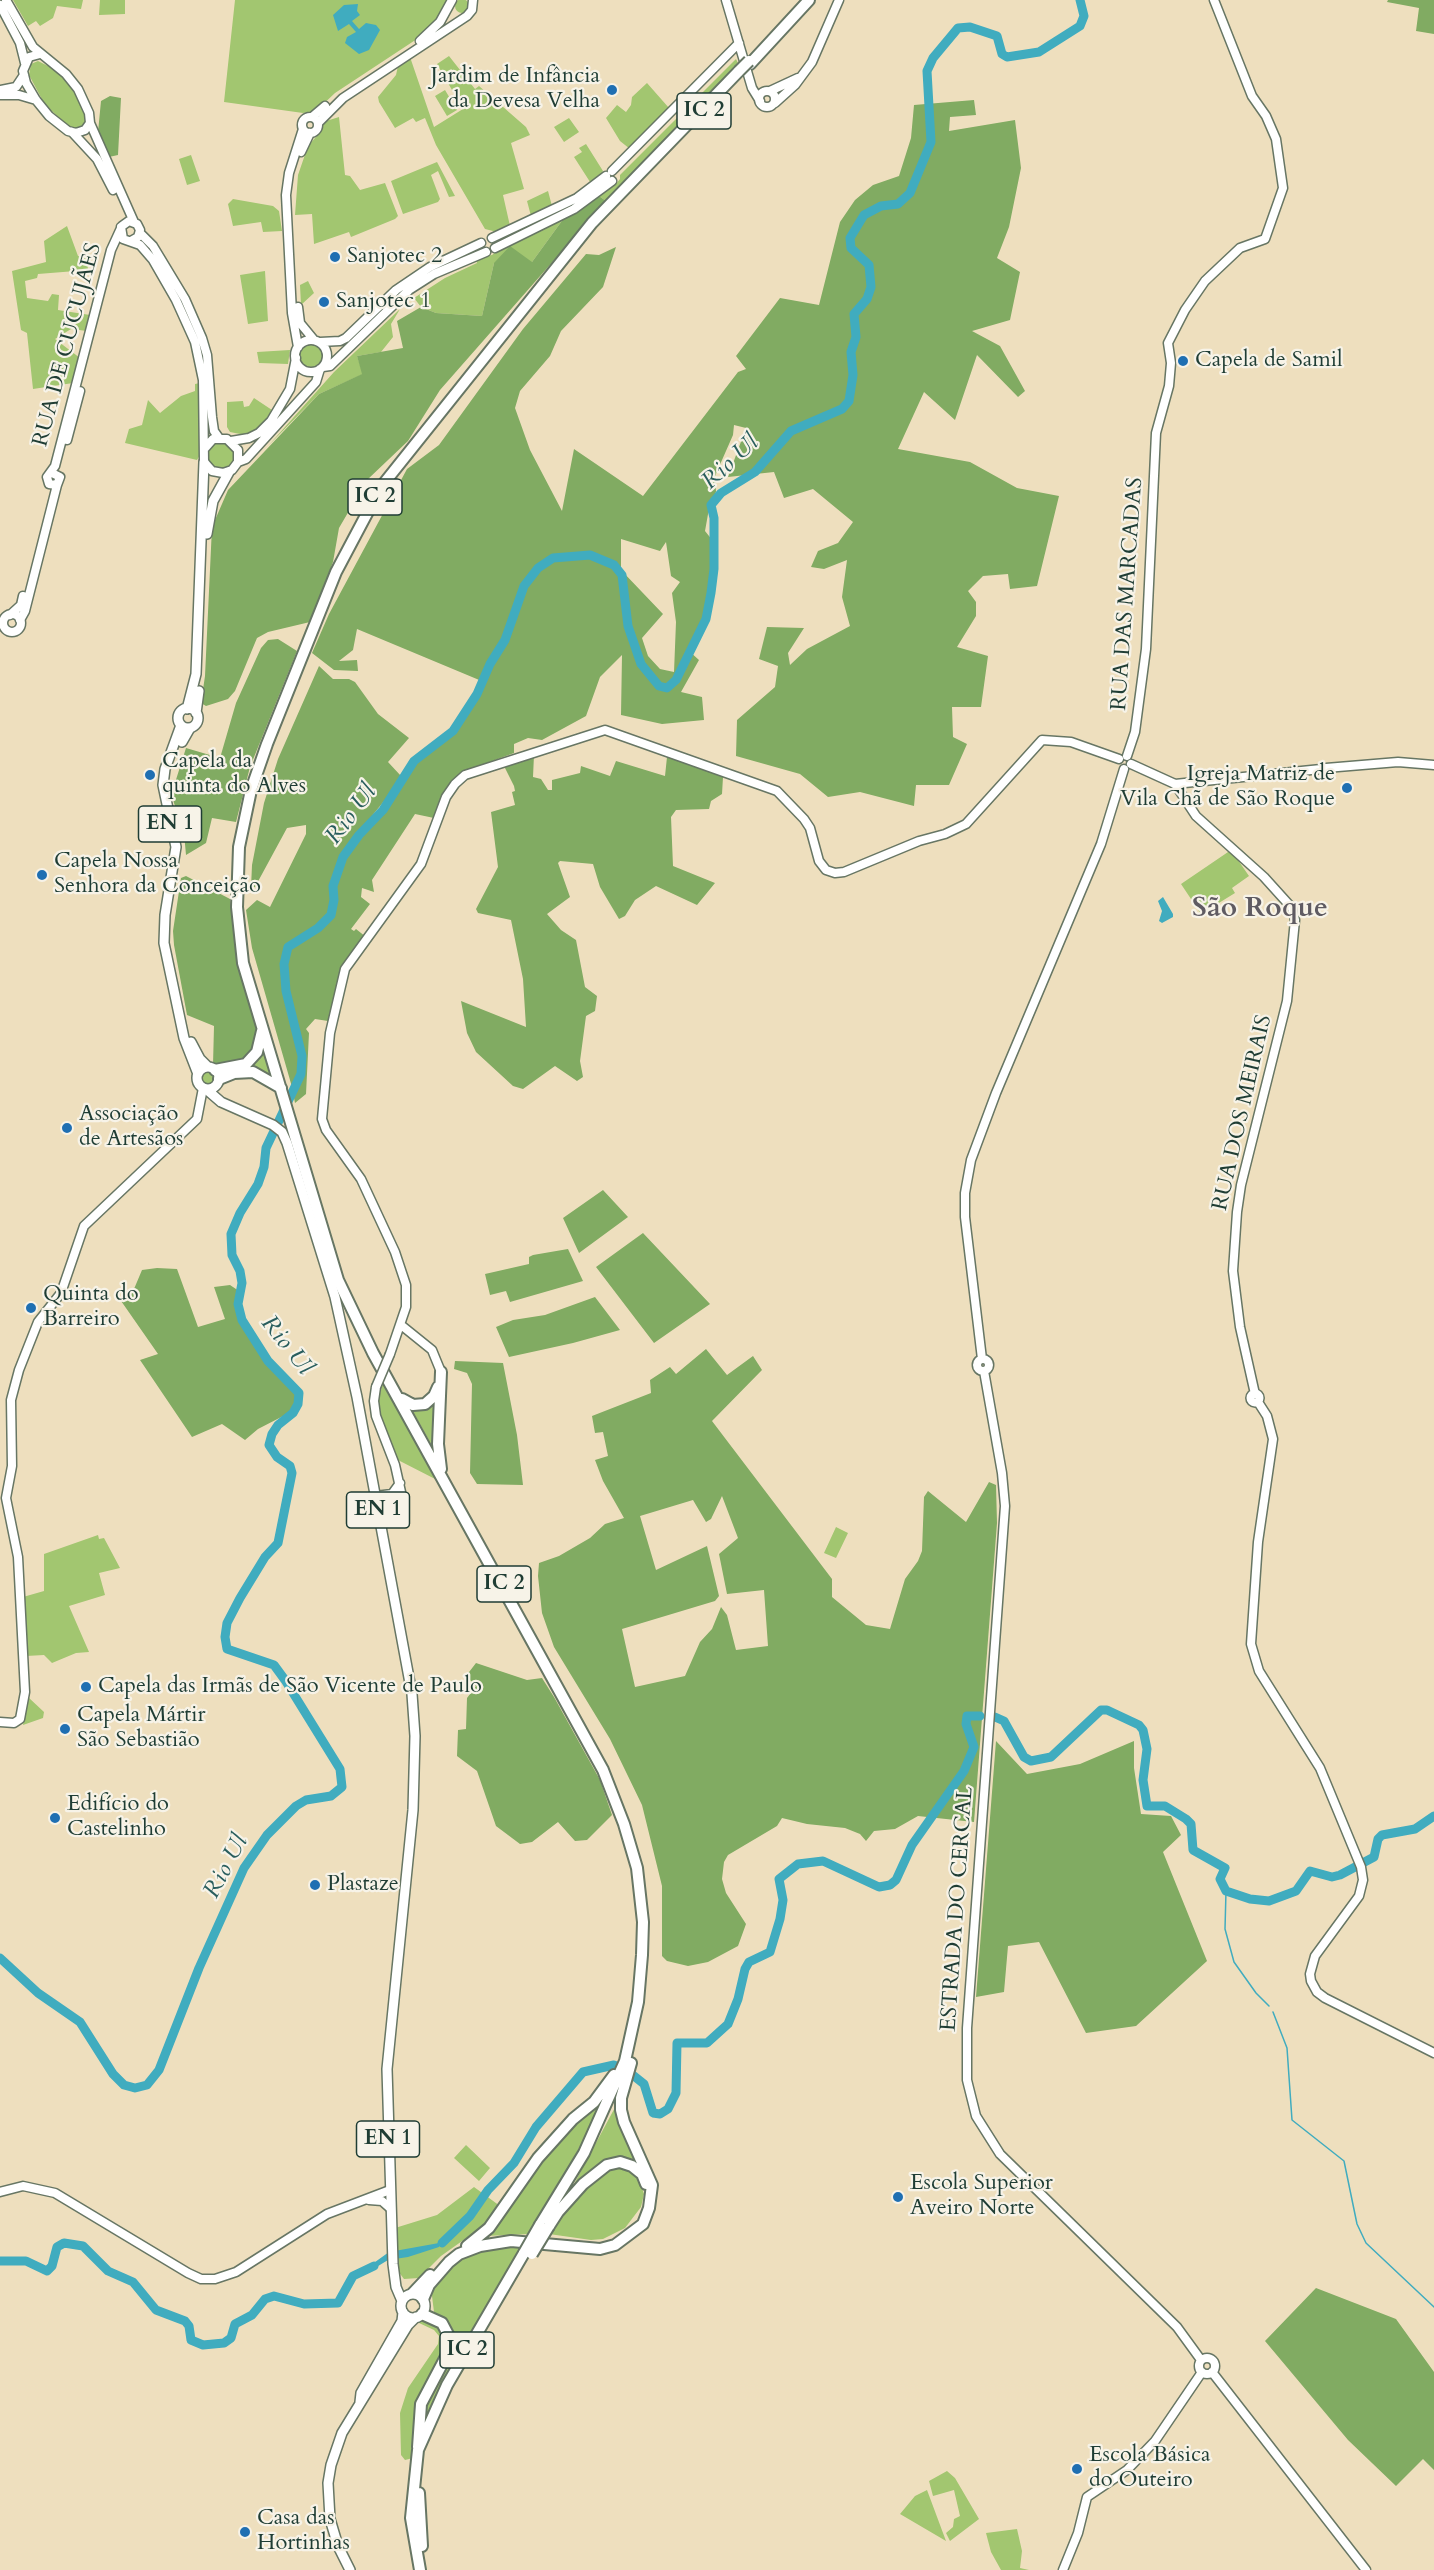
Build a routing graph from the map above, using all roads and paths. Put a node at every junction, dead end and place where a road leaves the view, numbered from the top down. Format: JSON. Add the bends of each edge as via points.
{"nodes":[{"id":1,"x":6,"y":0,"type":"edge"},
{"id":2,"x":473,"y":0,"type":"edge"},
{"id":3,"x":726,"y":0,"type":"edge"},
{"id":4,"x":807,"y":0,"type":"edge"},
{"id":5,"x":839,"y":0,"type":"edge"},
{"id":6,"x":1214,"y":0,"type":"edge"},
{"id":7,"x":452,"y":1,"type":"edge"},
{"id":8,"x":0,"y":5,"type":"edge"},
{"id":9,"x":467,"y":16,"type":"junction"},
{"id":10,"x":740,"y":46,"type":"junction"},
{"id":11,"x":40,"y":54,"type":"junction"},
{"id":12,"x":25,"y":63,"type":"junction"},
{"id":13,"x":746,"y":68,"type":"junction"},
{"id":14,"x":24,"y":75,"type":"junction"},
{"id":15,"x":801,"y":77,"type":"junction"},
{"id":16,"x":768,"y":91,"type":"junction"},
{"id":17,"x":0,"y":92,"type":"edge"},
{"id":18,"x":36,"y":100,"type":"junction"},
{"id":19,"x":759,"y":101,"type":"junction"},
{"id":20,"x":775,"y":103,"type":"junction"},
{"id":21,"x":315,"y":120,"type":"junction"},
{"id":22,"x":90,"y":123,"type":"junction"},
{"id":23,"x":307,"y":131,"type":"junction"},
{"id":24,"x":72,"y":132,"type":"junction"},
{"id":25,"x":611,"y":176,"type":"junction"},
{"id":26,"x":127,"y":224,"type":"junction"},
{"id":27,"x":140,"y":233,"type":"junction"},
{"id":28,"x":492,"y":238,"type":"junction"},
{"id":29,"x":130,"y":241,"type":"junction"},
{"id":30,"x":481,"y":243,"type":"junction"},
{"id":31,"x":495,"y":248,"type":"junction"},
{"id":32,"x":486,"y":252,"type":"junction"},
{"id":33,"x":317,"y":341,"type":"junction"},
{"id":34,"x":298,"y":347,"type":"junction"},
{"id":35,"x":296,"y":358,"type":"junction"},
{"id":36,"x":322,"y":368,"type":"junction"},
{"id":37,"x":219,"y":438,"type":"junction"},
{"id":38,"x":231,"y":441,"type":"junction"},
{"id":39,"x":205,"y":448,"type":"junction"},
{"id":40,"x":204,"y":462,"type":"junction"},
{"id":41,"x":238,"y":462,"type":"junction"},
{"id":42,"x":229,"y":472,"type":"junction"},
{"id":43,"x":55,"y":474,"type":"junction"},
{"id":44,"x":53,"y":485,"type":"junction"},
{"id":45,"x":5,"y":620,"type":"edge"},
{"id":46,"x":20,"y":620,"type":"junction"},
{"id":47,"x":4,"y":631,"type":"edge"},
{"id":48,"x":191,"y":711,"type":"junction"},
{"id":49,"x":186,"y":726,"type":"junction"},
{"id":50,"x":1125,"y":762,"type":"junction"},
{"id":51,"x":1434,"y":765,"type":"edge"},
{"id":52,"x":1175,"y":784,"type":"junction"},
{"id":53,"x":1190,"y":784,"type":"junction"},
{"id":54,"x":1182,"y":794,"type":"junction"},
{"id":55,"x":263,"y":1028,"type":"junction"},
{"id":56,"x":198,"y":1074,"type":"junction"},
{"id":57,"x":214,"y":1075,"type":"junction"},
{"id":58,"x":283,"y":1087,"type":"junction"},
{"id":59,"x":204,"y":1088,"type":"junction"},
{"id":60,"x":218,"y":1099,"type":"junction"},
{"id":61,"x":292,"y":1120,"type":"junction"},
{"id":62,"x":401,"y":1325,"type":"junction"},
{"id":63,"x":397,"y":1336,"type":"junction"},
{"id":64,"x":415,"y":1336,"type":"junction"},
{"id":65,"x":982,"y":1359,"type":"joint"},
{"id":66,"x":441,"y":1371,"type":"junction"},
{"id":67,"x":402,"y":1399,"type":"junction"},
{"id":68,"x":441,"y":1469,"type":"junction"},
{"id":69,"x":400,"y":1483,"type":"junction"},
{"id":70,"x":375,"y":1496,"type":"junction"},
{"id":71,"x":377,"y":1506,"type":"junction"},
{"id":72,"x":0,"y":1722,"type":"edge"},
{"id":73,"x":1434,"y":2053,"type":"edge"},
{"id":74,"x":626,"y":2061,"type":"junction"},
{"id":75,"x":620,"y":2079,"type":"junction"},
{"id":76,"x":390,"y":2190,"type":"junction"},
{"id":77,"x":0,"y":2192,"type":"edge"},
{"id":78,"x":369,"y":2200,"type":"junction"},
{"id":79,"x":390,"y":2208,"type":"junction"},
{"id":80,"x":545,"y":2226,"type":"junction"},
{"id":81,"x":467,"y":2246,"type":"junction"},
{"id":82,"x":528,"y":2254,"type":"junction"},
{"id":83,"x":394,"y":2276,"type":"junction"},
{"id":84,"x":411,"y":2294,"type":"junction"},
{"id":85,"x":423,"y":2299,"type":"junction"},
{"id":86,"x":402,"y":2301,"type":"junction"},
{"id":87,"x":403,"y":2312,"type":"junction"},
{"id":88,"x":419,"y":2316,"type":"junction"},
{"id":89,"x":1201,"y":2360,"type":"junction"},
{"id":90,"x":1202,"y":2372,"type":"junction"},
{"id":91,"x":1212,"y":2373,"type":"junction"},
{"id":92,"x":359,"y":2404,"type":"junction"},
{"id":93,"x":422,"y":2449,"type":"junction"},
{"id":94,"x":419,"y":2466,"type":"junction"},
{"id":95,"x":350,"y":2570,"type":"edge"},
{"id":96,"x":420,"y":2570,"type":"edge"},
{"id":97,"x":427,"y":2570,"type":"edge"},
{"id":98,"x":1063,"y":2570,"type":"edge"},
{"id":99,"x":1366,"y":2570,"type":"edge"}],
"edges":[{"from":1,"to":11,"type":"street"},
{"from":2,"to":9,"type":"street"},
{"from":3,"to":10,"type":"street"},
{"from":4,"to":13,"type":"highway","number":"IC 2"},
{"from":5,"to":15,"type":"street","via":[[816,55]]},
{"from":6,"to":50,"type":"street","name":"RUA DAS MARCADAS","via":[[1241,71],[1276,139],[1283,188],[1265,239],[1240,248],[1205,281],[1168,343],[1169,386],[1156,433],[1146,649],[1135,732]]},
{"from":7,"to":9,"type":"street","via":[[454,14]]},
{"from":7,"to":21,"type":"street","via":[[440,22],[423,39],[357,82]]},
{"from":8,"to":12,"type":"street","via":[[20,43]]},
{"from":9,"to":21,"type":"street"},
{"from":10,"to":13,"type":"street"},
{"from":10,"to":25,"type":"street"},
{"from":11,"to":12,"type":"street","via":[[29,57]]},
{"from":11,"to":22,"type":"street","via":[[78,89]]},
{"from":12,"to":14,"type":"street"},
{"from":13,"to":16,"type":"street","via":[[753,80]]},
{"from":13,"to":19,"type":"street"},
{"from":13,"to":55,"type":"highway","number":"IC 2","via":[[592,224],[396,466],[349,545],[260,763],[243,823],[237,868],[238,932],[247,980]]},
{"from":13,"to":58,"type":"highway","number":"IC 2","via":[[596,228],[405,461],[374,505],[339,573],[261,773],[242,852],[244,934]]},
{"from":14,"to":17,"type":"street","via":[[16,87]]},
{"from":14,"to":18,"type":"street"},
{"from":15,"to":16,"type":"street"},
{"from":15,"to":20,"type":"street"},
{"from":16,"to":19,"type":"street","via":[[760,94]]},
{"from":16,"to":20,"type":"street","via":[[776,97]]},
{"from":17,"to":18,"type":"street"},
{"from":18,"to":24,"type":"street","via":[[49,116]]},
{"from":19,"to":20,"type":"street","via":[[766,107]]},
{"from":21,"to":23,"type":"street","via":[[315,131]]},
{"from":21,"to":23,"type":"street","via":[[304,119]]},
{"from":22,"to":24,"type":"street","via":[[82,132]]},
{"from":22,"to":26,"type":"street"},
{"from":23,"to":33,"type":"street","via":[[293,174],[290,204],[298,315],[304,329]]},
{"from":23,"to":34,"type":"street","via":[[289,173],[286,204],[292,314]]},
{"from":24,"to":26,"type":"street","via":[[102,168]]},
{"from":25,"to":28,"type":"street","via":[[577,198]]},
{"from":25,"to":31,"type":"street","via":[[574,208]]},
{"from":26,"to":27,"type":"street"},
{"from":26,"to":29,"type":"street","via":[[122,237]]},
{"from":26,"to":43,"type":"street","name":"RUA DE CUCUJÃES","via":[[111,250]]},
{"from":27,"to":29,"type":"street","name":"RUA DE CUCUJÃES"},
{"from":27,"to":37,"type":"street","via":[[153,246],[185,299],[202,338],[214,431]]},
{"from":28,"to":30,"type":"street","via":[[484,238]]},
{"from":28,"to":31,"type":"street"},
{"from":29,"to":39,"type":"street","via":[[140,245],[153,260],[195,342],[203,380]]},
{"from":29,"to":43,"type":"street","name":"RUA DE CUCUJÃES","via":[[113,259]]},
{"from":30,"to":32,"type":"street"},
{"from":30,"to":33,"type":"street","via":[[430,267],[396,290],[346,338]]},
{"from":31,"to":32,"type":"street"},
{"from":32,"to":36,"type":"street","via":[[409,290],[330,366]]},
{"from":33,"to":34,"type":"street","via":[[305,341]]},
{"from":33,"to":36,"type":"street","via":[[327,354]]},
{"from":34,"to":35,"type":"street"},
{"from":35,"to":36,"type":"street","via":[[304,370]]},
{"from":35,"to":38,"type":"street","via":[[290,388],[271,421],[259,433]]},
{"from":36,"to":41,"type":"street","via":[[316,382],[246,459]]},
{"from":37,"to":38,"type":"street"},
{"from":37,"to":39,"type":"street"},
{"from":38,"to":41,"type":"street","via":[[238,450]]},
{"from":39,"to":40,"type":"street"},
{"from":40,"to":42,"type":"street","via":[[217,473]]},
{"from":40,"to":48,"type":"main road","number":"EN 1","via":[[196,674]]},
{"from":41,"to":42,"type":"street"},
{"from":42,"to":48,"type":"main road","number":"EN 1","via":[[213,501],[207,527],[202,674]]},
{"from":43,"to":44,"type":"street","name":"RUA DE CUCUJÃES","via":[[60,481]]},
{"from":44,"to":45,"type":"street","name":"RUA DE CUCUJÃES","via":[[21,605]]},
{"from":44,"to":46,"type":"street","name":"RUA DE CUCUJÃES"},
{"from":45,"to":46,"type":"street","via":[[15,615]]},
{"from":45,"to":47,"type":"street"},
{"from":46,"to":47,"type":"street","via":[[18,630]]},
{"from":48,"to":49,"type":"main road","number":"EN 1","via":[[198,720]]},
{"from":48,"to":49,"type":"main road","number":"EN 1","via":[[180,714]]},
{"from":49,"to":56,"type":"main road","number":"EN 1","via":[[165,769],[163,784],[176,847],[164,943],[184,1038]]},
{"from":49,"to":57,"type":"main road","number":"EN 1","via":[[168,785],[181,848],[170,937],[172,963],[193,1050]]},
{"from":50,"to":52,"type":"street"},
{"from":50,"to":62,"type":"street","via":[[1081,744],[1042,740],[966,824],[835,873],[819,861],[810,828],[777,791],[613,732],[597,730],[465,775],[446,797],[421,864],[345,969],[333,1013],[322,1119],[355,1169],[395,1252],[406,1285]]},
{"from":50,"to":65,"type":"street","name":"RUA DAS MARCADAS","via":[[1101,844],[971,1160],[964,1193],[965,1217]]},
{"from":51,"to":53,"type":"street","via":[[1398,762]]},
{"from":52,"to":53,"type":"street"},
{"from":52,"to":54,"type":"street","name":"RUA DOS MEIRAIS"},
{"from":53,"to":54,"type":"street"},
{"from":54,"to":73,"type":"street","name":"RUA DOS MEIRAIS","via":[[1196,816],[1286,898],[1295,920],[1287,1001],[1241,1185],[1233,1270],[1240,1328],[1256,1398],[1267,1416],[1273,1439],[1258,1542],[1251,1644],[1259,1671],[1320,1768],[1363,1880],[1359,1896],[1315,1956],[1311,1981],[1325,1998]]},
{"from":55,"to":57,"type":"highway","via":[[251,1060]]},
{"from":55,"to":58,"type":"highway","number":"IC 2"},
{"from":56,"to":57,"type":"main road"},
{"from":56,"to":59,"type":"main road","number":"EN 1","via":[[198,1082]]},
{"from":57,"to":58,"type":"highway","via":[[253,1072]]},
{"from":57,"to":59,"type":"main road"},
{"from":57,"to":60,"type":"main road","number":"EN 1"},
{"from":58,"to":61,"type":"highway","number":"IC 2"},
{"from":59,"to":60,"type":"main road","number":"EN 1"},
{"from":59,"to":72,"type":"street","via":[[197,1119],[89,1218],[61,1293],[36,1327],[21,1363],[11,1400],[12,1466],[6,1498],[18,1557],[25,1692],[20,1719],[14,1723]]},
{"from":60,"to":70,"type":"main road","number":"EN 1","via":[[280,1130],[287,1143],[335,1297]]},
{"from":61,"to":67,"type":"highway","number":"IC 2","via":[[342,1279]]},
{"from":61,"to":74,"type":"highway","number":"IC 2","via":[[328,1251],[354,1316],[584,1733],[617,1805],[631,1845],[641,1896],[643,1937],[639,1992]]},
{"from":62,"to":63,"type":"street"},
{"from":62,"to":64,"type":"street"},
{"from":63,"to":64,"type":"street"},
{"from":63,"to":69,"type":"street","bridge":true,"via":[[374,1401]]},
{"from":64,"to":66,"type":"street","via":[[432,1350]]},
{"from":65,"to":89,"type":"street","name":"ESTRADA DO CERCAL","via":[[989,1364],[984,1371],[1005,1506],[967,2028],[970,2096],[976,2116],[1000,2154],[1177,2327]]},
{"from":66,"to":67,"type":"highway","via":[[438,1388],[430,1401],[413,1405]]},
{"from":66,"to":68,"type":"highway"},
{"from":67,"to":68,"type":"highway","number":"IC 2"},
{"from":68,"to":74,"type":"highway","number":"IC 2","via":[[592,1739],[627,1818],[641,1868],[647,1921],[646,1984],[639,2024]]},
{"from":69,"to":70,"type":"street","via":[[392,1494]]},
{"from":69,"to":71,"type":"street","via":[[398,1497]]},
{"from":70,"to":71,"type":"main road","number":"EN 1"},
{"from":71,"to":76,"type":"main road","number":"EN 1","via":[[412,1694],[415,1736],[407,1880],[388,2035]]},
{"from":74,"to":75,"type":"highway","number":"IC 2"},
{"from":75,"to":80,"type":"highway","number":"IC 2"},
{"from":75,"to":81,"type":"highway","via":[[573,2118],[538,2158],[489,2228]]},
{"from":75,"to":85,"type":"highway","via":[[624,2122],[652,2185],[650,2208],[643,2224],[615,2245],[600,2249],[511,2241],[480,2246],[449,2262],[429,2285]]},
{"from":76,"to":78,"type":"street"},
{"from":76,"to":79,"type":"main road","number":"EN 1"},
{"from":77,"to":78,"type":"street","via":[[23,2186],[55,2193],[201,2279],[236,2272],[327,2214]]},
{"from":78,"to":79,"type":"street","via":[[382,2201]]},
{"from":79,"to":83,"type":"main road","number":"EN 1"},
{"from":80,"to":81,"type":"highway","via":[[601,2168],[620,2162],[642,2174],[648,2195],[646,2206],[640,2220],[614,2240],[586,2243],[511,2236]]},
{"from":80,"to":82,"type":"highway","bridge":true},
{"from":81,"to":84,"type":"highway","via":[[437,2267]]},
{"from":82,"to":93,"type":"highway","number":"IC 2","via":[[451,2386]]},
{"from":82,"to":93,"type":"highway","number":"IC 2","via":[[447,2385]]},
{"from":83,"to":84,"type":"main road"},
{"from":83,"to":86,"type":"main road","number":"EN 1"},
{"from":84,"to":85,"type":"main road"},
{"from":84,"to":86,"type":"main road"},
{"from":85,"to":88,"type":"main road","via":[[426,2307]]},
{"from":86,"to":87,"type":"main road","number":"EN 1"},
{"from":87,"to":88,"type":"main road","via":[[409,2317]]},
{"from":87,"to":92,"type":"main road","number":"EN 1"},
{"from":88,"to":92,"type":"main road","number":"EN 1","via":[[408,2325]]},
{"from":88,"to":93,"type":"highway","via":[[441,2323],[451,2340],[421,2404],[417,2434]]},
{"from":89,"to":90,"type":"street"},
{"from":89,"to":91,"type":"street","via":[[1213,2361]]},
{"from":90,"to":91,"type":"street"},
{"from":90,"to":98,"type":"street","via":[[1155,2441],[1126,2470],[1087,2497]]},
{"from":91,"to":99,"type":"street"},
{"from":92,"to":95,"type":"main road","number":"EN 1","via":[[337,2444],[328,2483],[330,2519]]},
{"from":93,"to":94,"type":"highway","number":"IC 2"},
{"from":94,"to":96,"type":"highway","number":"IC 2","via":[[411,2518]]},
{"from":94,"to":97,"type":"highway","number":"IC 2","via":[[418,2518]]}]}
